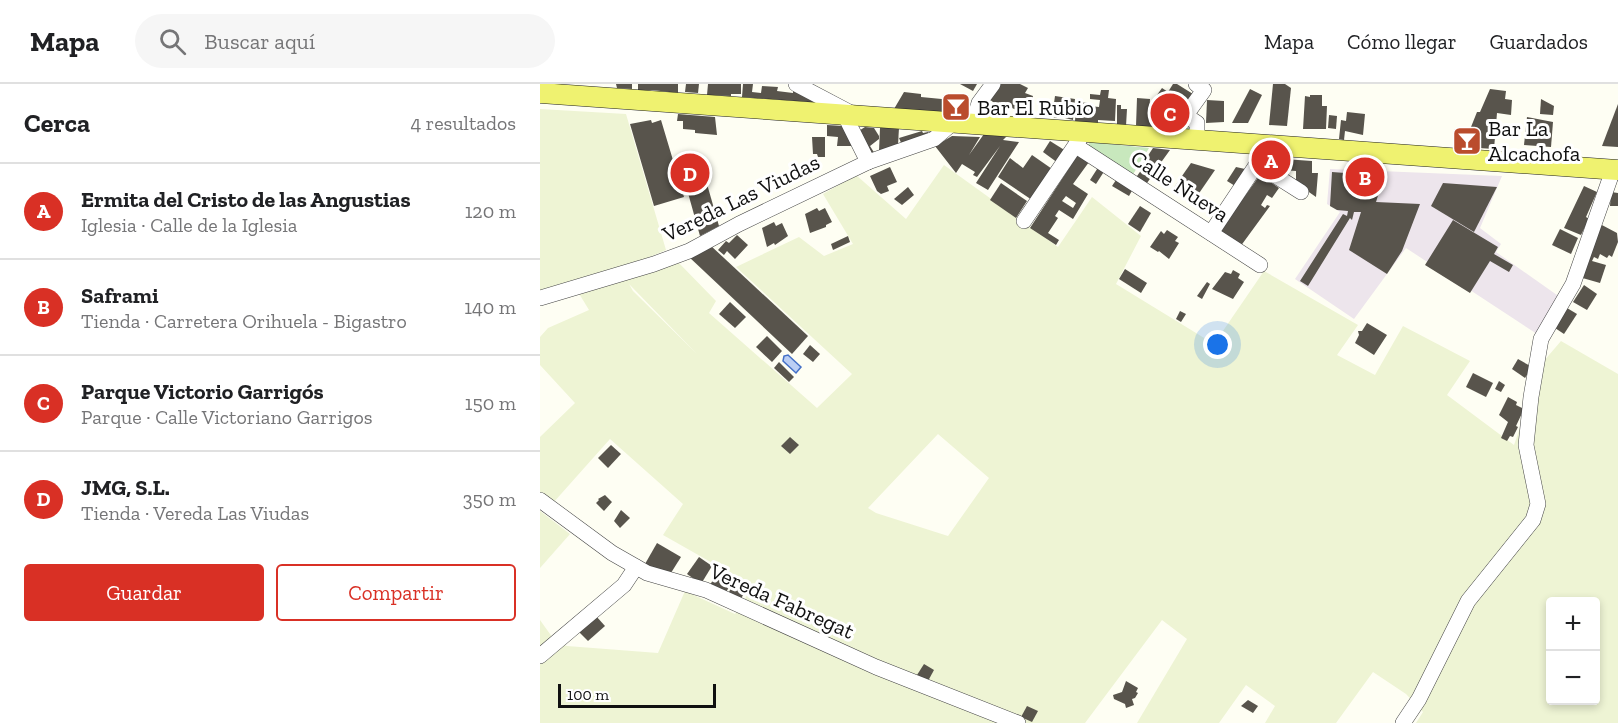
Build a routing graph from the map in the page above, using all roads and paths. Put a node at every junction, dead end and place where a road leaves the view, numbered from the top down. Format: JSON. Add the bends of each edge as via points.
{"nodes":[{"id":1,"x":796,"y":84,"type":"edge"},
{"id":2,"x":993,"y":84,"type":"edge"},
{"id":3,"x":1196,"y":84,"type":"edge"},
{"id":4,"x":540,"y":93,"type":"edge"},
{"id":5,"x":1167,"y":103,"type":"dead end"},
{"id":6,"x":849,"y":114,"type":"junction"},
{"id":7,"x":1186,"y":115,"type":"junction"},
{"id":8,"x":963,"y":123,"type":"junction"},
{"id":9,"x":1080,"y":139,"type":"junction"},
{"id":10,"x":1197,"y":140,"type":"junction"},
{"id":11,"x":1260,"y":154,"type":"junction"},
{"id":12,"x":868,"y":162,"type":"junction"},
{"id":13,"x":1615,"y":170,"type":"edge"},
{"id":14,"x":1301,"y":192,"type":"dead end"},
{"id":15,"x":1024,"y":221,"type":"dead end"},
{"id":16,"x":1212,"y":233,"type":"junction"},
{"id":17,"x":1260,"y":265,"type":"dead end"},
{"id":18,"x":540,"y":298,"type":"edge"},
{"id":19,"x":540,"y":500,"type":"edge"},
{"id":20,"x":636,"y":567,"type":"junction"},
{"id":21,"x":540,"y":656,"type":"edge"},
{"id":22,"x":1018,"y":723,"type":"edge"},
{"id":23,"x":1403,"y":723,"type":"edge"}],
"edges":[{"from":1,"to":6,"type":"street"},
{"from":2,"to":8,"type":"street"},
{"from":3,"to":7,"type":"street","via":[[1204,90]]},
{"from":4,"to":6,"type":"main road"},
{"from":5,"to":7,"type":"street"},
{"from":6,"to":8,"type":"main road"},
{"from":6,"to":12,"type":"street"},
{"from":7,"to":10,"type":"street","via":[[1197,123]]},
{"from":8,"to":9,"type":"main road"},
{"from":8,"to":12,"type":"street","name":"Vereda Las Viudas","via":[[934,139]]},
{"from":9,"to":10,"type":"main road"},
{"from":9,"to":15,"type":"street"},
{"from":9,"to":16,"type":"street","name":"Calle Nueva"},
{"from":10,"to":11,"type":"main road"},
{"from":11,"to":13,"type":"main road"},
{"from":11,"to":14,"type":"street"},
{"from":11,"to":16,"type":"street"},
{"from":12,"to":18,"type":"street","name":"Vereda Las Viudas","via":[[689,251]]},
{"from":13,"to":23,"type":"street","via":[[1573,284],[1541,339],[1526,445],[1538,504],[1533,520],[1468,601]]},
{"from":16,"to":17,"type":"street","name":"Calle Nueva"},
{"from":19,"to":20,"type":"street","name":"Vereda Fabregat"},
{"from":20,"to":21,"type":"street","via":[[624,585]]},
{"from":20,"to":22,"type":"street","name":"Vereda Fabregat","via":[[706,590],[876,667]]}]}
